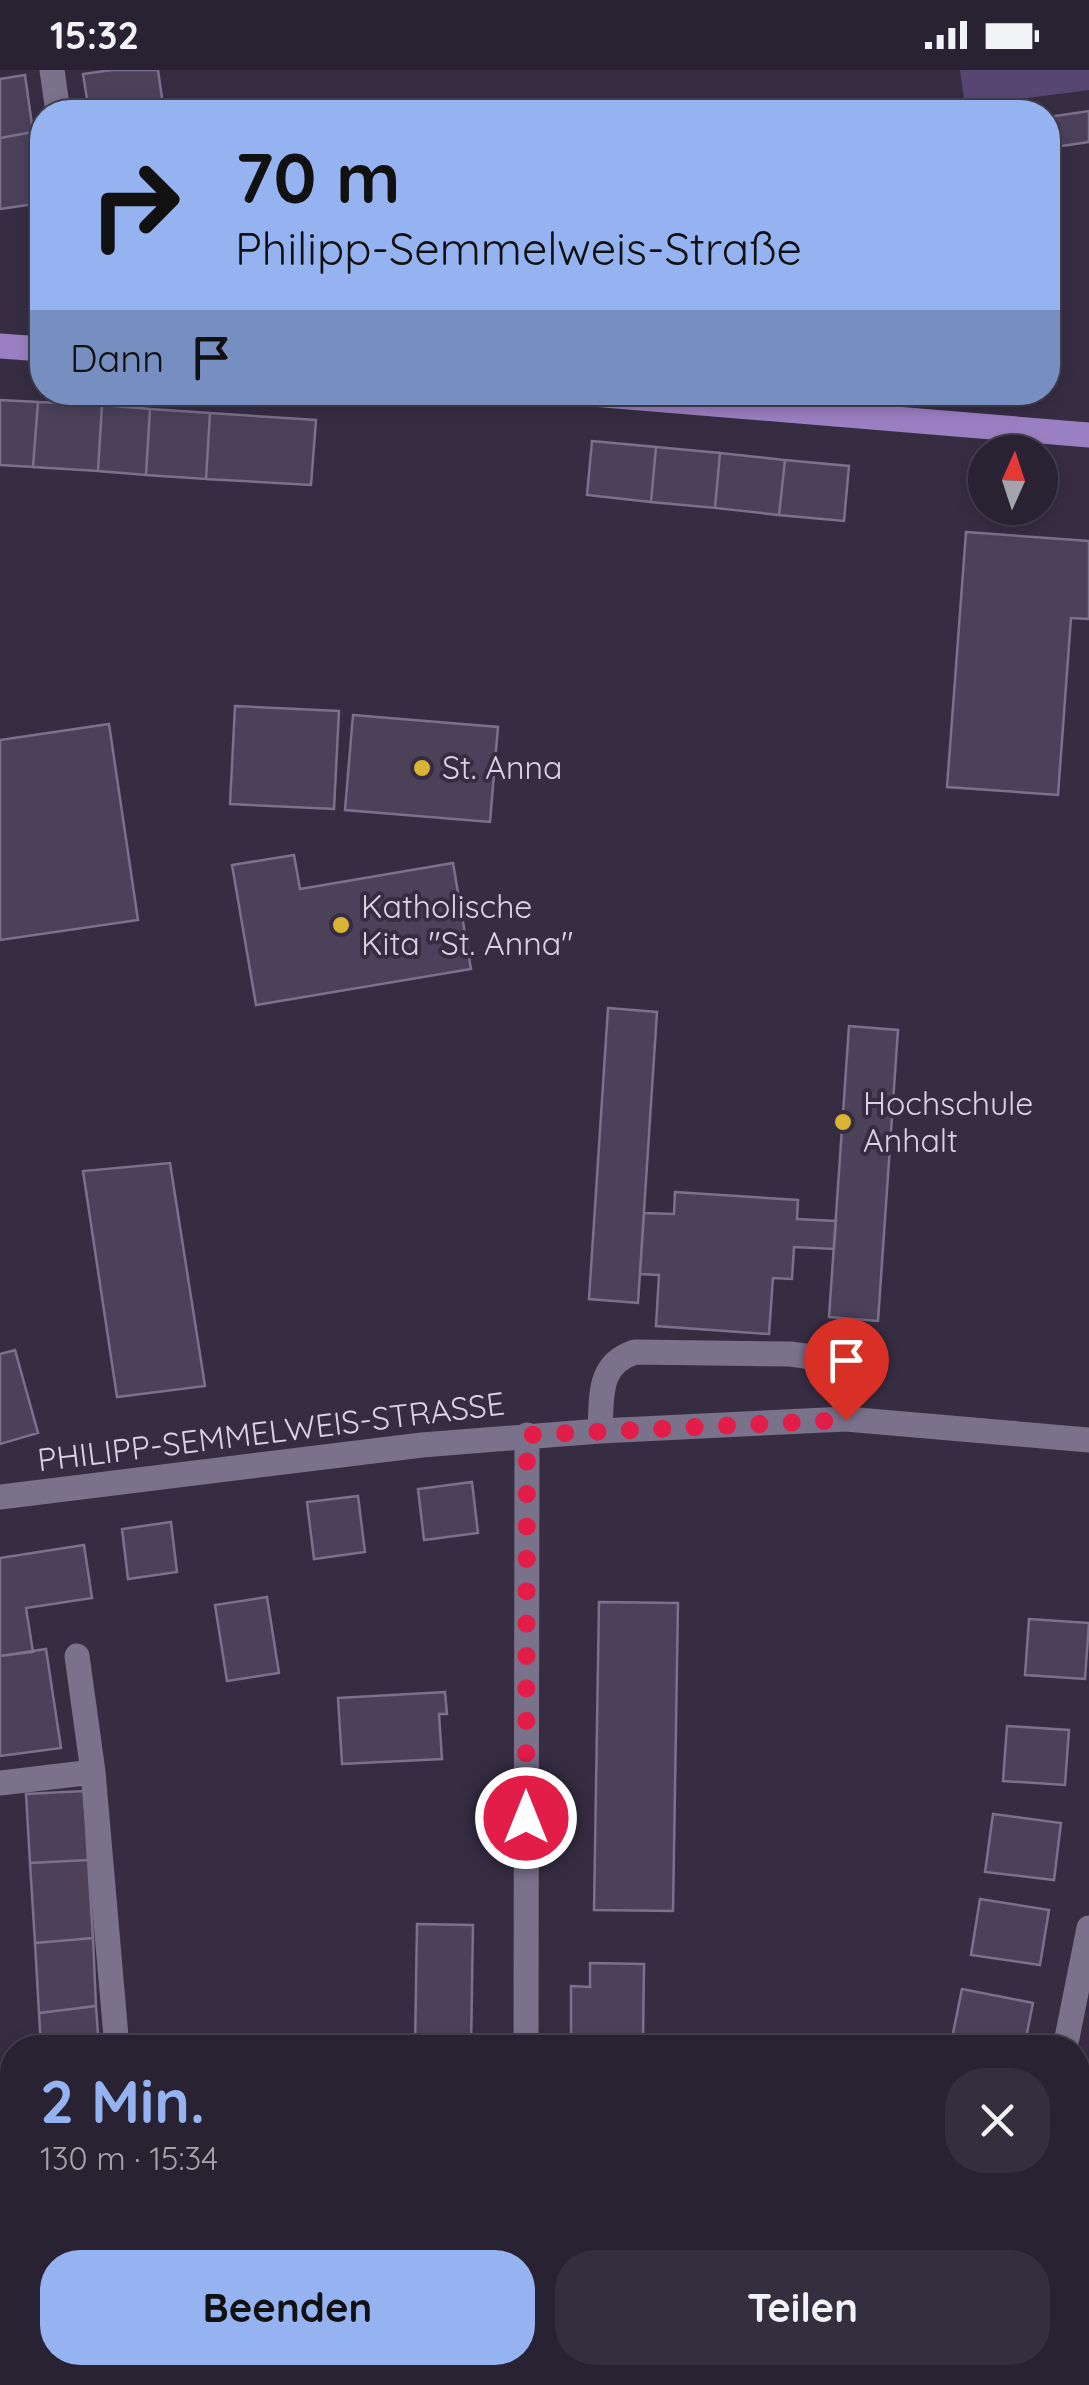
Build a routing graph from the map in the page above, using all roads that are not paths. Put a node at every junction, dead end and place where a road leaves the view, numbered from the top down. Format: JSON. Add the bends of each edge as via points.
{"nodes":[{"id":1,"x":52,"y":70,"type":"edge"},
{"id":2,"x":56,"y":100,"type":"edge"},
{"id":3,"x":0,"y":346,"type":"edge"},
{"id":4,"x":30,"y":348,"type":"edge"},
{"id":5,"x":726,"y":405,"type":"edge"},
{"id":6,"x":1089,"y":435,"type":"edge"},
{"id":7,"x":846,"y":1420,"type":"junction"},
{"id":8,"x":600,"y":1430,"type":"junction"},
{"id":9,"x":527,"y":1435,"type":"junction"},
{"id":10,"x":1089,"y":1440,"type":"edge"},
{"id":11,"x":0,"y":1497,"type":"edge"},
{"id":12,"x":77,"y":1656,"type":"dead end"},
{"id":13,"x":93,"y":1772,"type":"junction"},
{"id":14,"x":0,"y":1783,"type":"edge"},
{"id":15,"x":1089,"y":1928,"type":"edge"},
{"id":16,"x":116,"y":2035,"type":"edge"},
{"id":17,"x":526,"y":2035,"type":"edge"},
{"id":18,"x":1068,"y":2035,"type":"edge"}],
"edges":[{"from":1,"to":2,"type":"street"},
{"from":3,"to":4,"type":"main road"},
{"from":5,"to":6,"type":"main road"},
{"from":7,"to":8,"type":"street","name":"PHILIPP-SEMMELWEIS-STRASSE"},
{"from":7,"to":8,"type":"street","via":[[842,1372],[827,1359],[635,1352],[609,1370]]},
{"from":7,"to":10,"type":"street","name":"PHILIPP-SEMMELWEIS-STRASSE"},
{"from":8,"to":9,"type":"street","name":"PHILIPP-SEMMELWEIS-STRASSE"},
{"from":9,"to":11,"type":"street","name":"PHILIPP-SEMMELWEIS-STRASSE"},
{"from":9,"to":17,"type":"street"},
{"from":12,"to":13,"type":"street"},
{"from":13,"to":14,"type":"street"},
{"from":13,"to":16,"type":"street"},
{"from":15,"to":18,"type":"street"}]}
